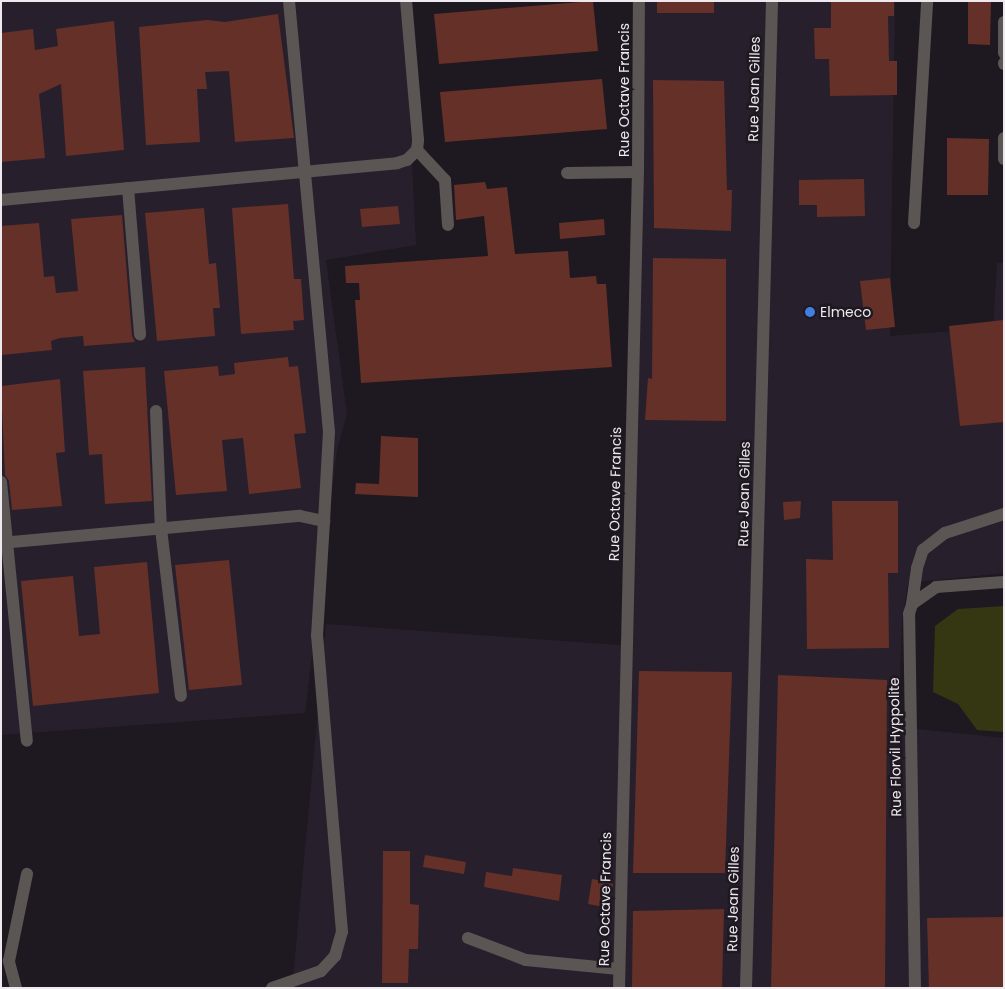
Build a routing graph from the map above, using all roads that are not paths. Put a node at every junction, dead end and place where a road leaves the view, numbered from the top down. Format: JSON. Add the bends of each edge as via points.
{"nodes":[{"id":1,"x":290,"y":1,"type":"edge"},
{"id":2,"x":406,"y":1,"type":"edge"},
{"id":3,"x":639,"y":1,"type":"edge"},
{"id":4,"x":772,"y":1,"type":"edge"},
{"id":5,"x":927,"y":1,"type":"edge"},
{"id":6,"x":1004,"y":22,"type":"edge"},
{"id":7,"x":1004,"y":53,"type":"edge"},
{"id":8,"x":1004,"y":138,"type":"edge"},
{"id":9,"x":416,"y":150,"type":"junction"},
{"id":10,"x":1004,"y":159,"type":"edge"},
{"id":11,"x":306,"y":171,"type":"junction"},
{"id":12,"x":638,"y":172,"type":"junction"},
{"id":13,"x":567,"y":173,"type":"dead end"},
{"id":14,"x":128,"y":188,"type":"junction"},
{"id":15,"x":1,"y":200,"type":"edge"},
{"id":16,"x":914,"y":223,"type":"dead end"},
{"id":17,"x":448,"y":225,"type":"dead end"},
{"id":18,"x":140,"y":335,"type":"dead end"},
{"id":19,"x":156,"y":411,"type":"dead end"},
{"id":20,"x":1,"y":482,"type":"edge"},
{"id":21,"x":1004,"y":514,"type":"edge"},
{"id":22,"x":324,"y":521,"type":"junction"},
{"id":23,"x":161,"y":529,"type":"junction"},
{"id":24,"x":4,"y":543,"type":"edge"},
{"id":25,"x":1004,"y":582,"type":"edge"},
{"id":26,"x":912,"y":604,"type":"junction"},
{"id":27,"x":181,"y":696,"type":"dead end"},
{"id":28,"x":26,"y":741,"type":"dead end"},
{"id":29,"x":27,"y":874,"type":"dead end"},
{"id":30,"x":468,"y":938,"type":"dead end"},
{"id":31,"x":619,"y":969,"type":"junction"},
{"id":32,"x":16,"y":988,"type":"edge"},
{"id":33,"x":272,"y":988,"type":"edge"},
{"id":34,"x":619,"y":988,"type":"edge"},
{"id":35,"x":746,"y":988,"type":"edge"},
{"id":36,"x":915,"y":988,"type":"edge"}],
"edges":[{"from":1,"to":11,"type":"street"},
{"from":2,"to":9,"type":"street"},
{"from":3,"to":12,"type":"street","name":"Rue Octave Francis"},
{"from":4,"to":35,"type":"street","name":"Rue Jean Gilles"},
{"from":5,"to":16,"type":"street"},
{"from":6,"to":7,"type":"street"},
{"from":8,"to":10,"type":"street"},
{"from":9,"to":11,"type":"street","via":[[407,160],[397,163]]},
{"from":9,"to":17,"type":"street","via":[[446,180]]},
{"from":11,"to":14,"type":"street"},
{"from":11,"to":22,"type":"street","via":[[329,432]]},
{"from":12,"to":13,"type":"street"},
{"from":12,"to":31,"type":"street","name":"Rue Octave Francis"},
{"from":14,"to":15,"type":"street"},
{"from":14,"to":18,"type":"street"},
{"from":19,"to":23,"type":"street"},
{"from":20,"to":24,"type":"street"},
{"from":21,"to":26,"type":"street","name":"Rue Florvil Hyppolite","via":[[945,533],[924,550],[917,568]]},
{"from":22,"to":23,"type":"street","via":[[300,516]]},
{"from":22,"to":33,"type":"street","via":[[317,636],[340,944],[331,963],[321,972]]},
{"from":23,"to":24,"type":"street"},
{"from":23,"to":27,"type":"street"},
{"from":24,"to":28,"type":"street"},
{"from":25,"to":26,"type":"street","via":[[936,587]]},
{"from":26,"to":36,"type":"street","name":"Rue Florvil Hyppolite","via":[[908,623]]},
{"from":29,"to":32,"type":"street","via":[[9,961]]},
{"from":30,"to":31,"type":"street","via":[[526,960]]},
{"from":31,"to":34,"type":"street","name":"Rue Octave Francis"}]}
